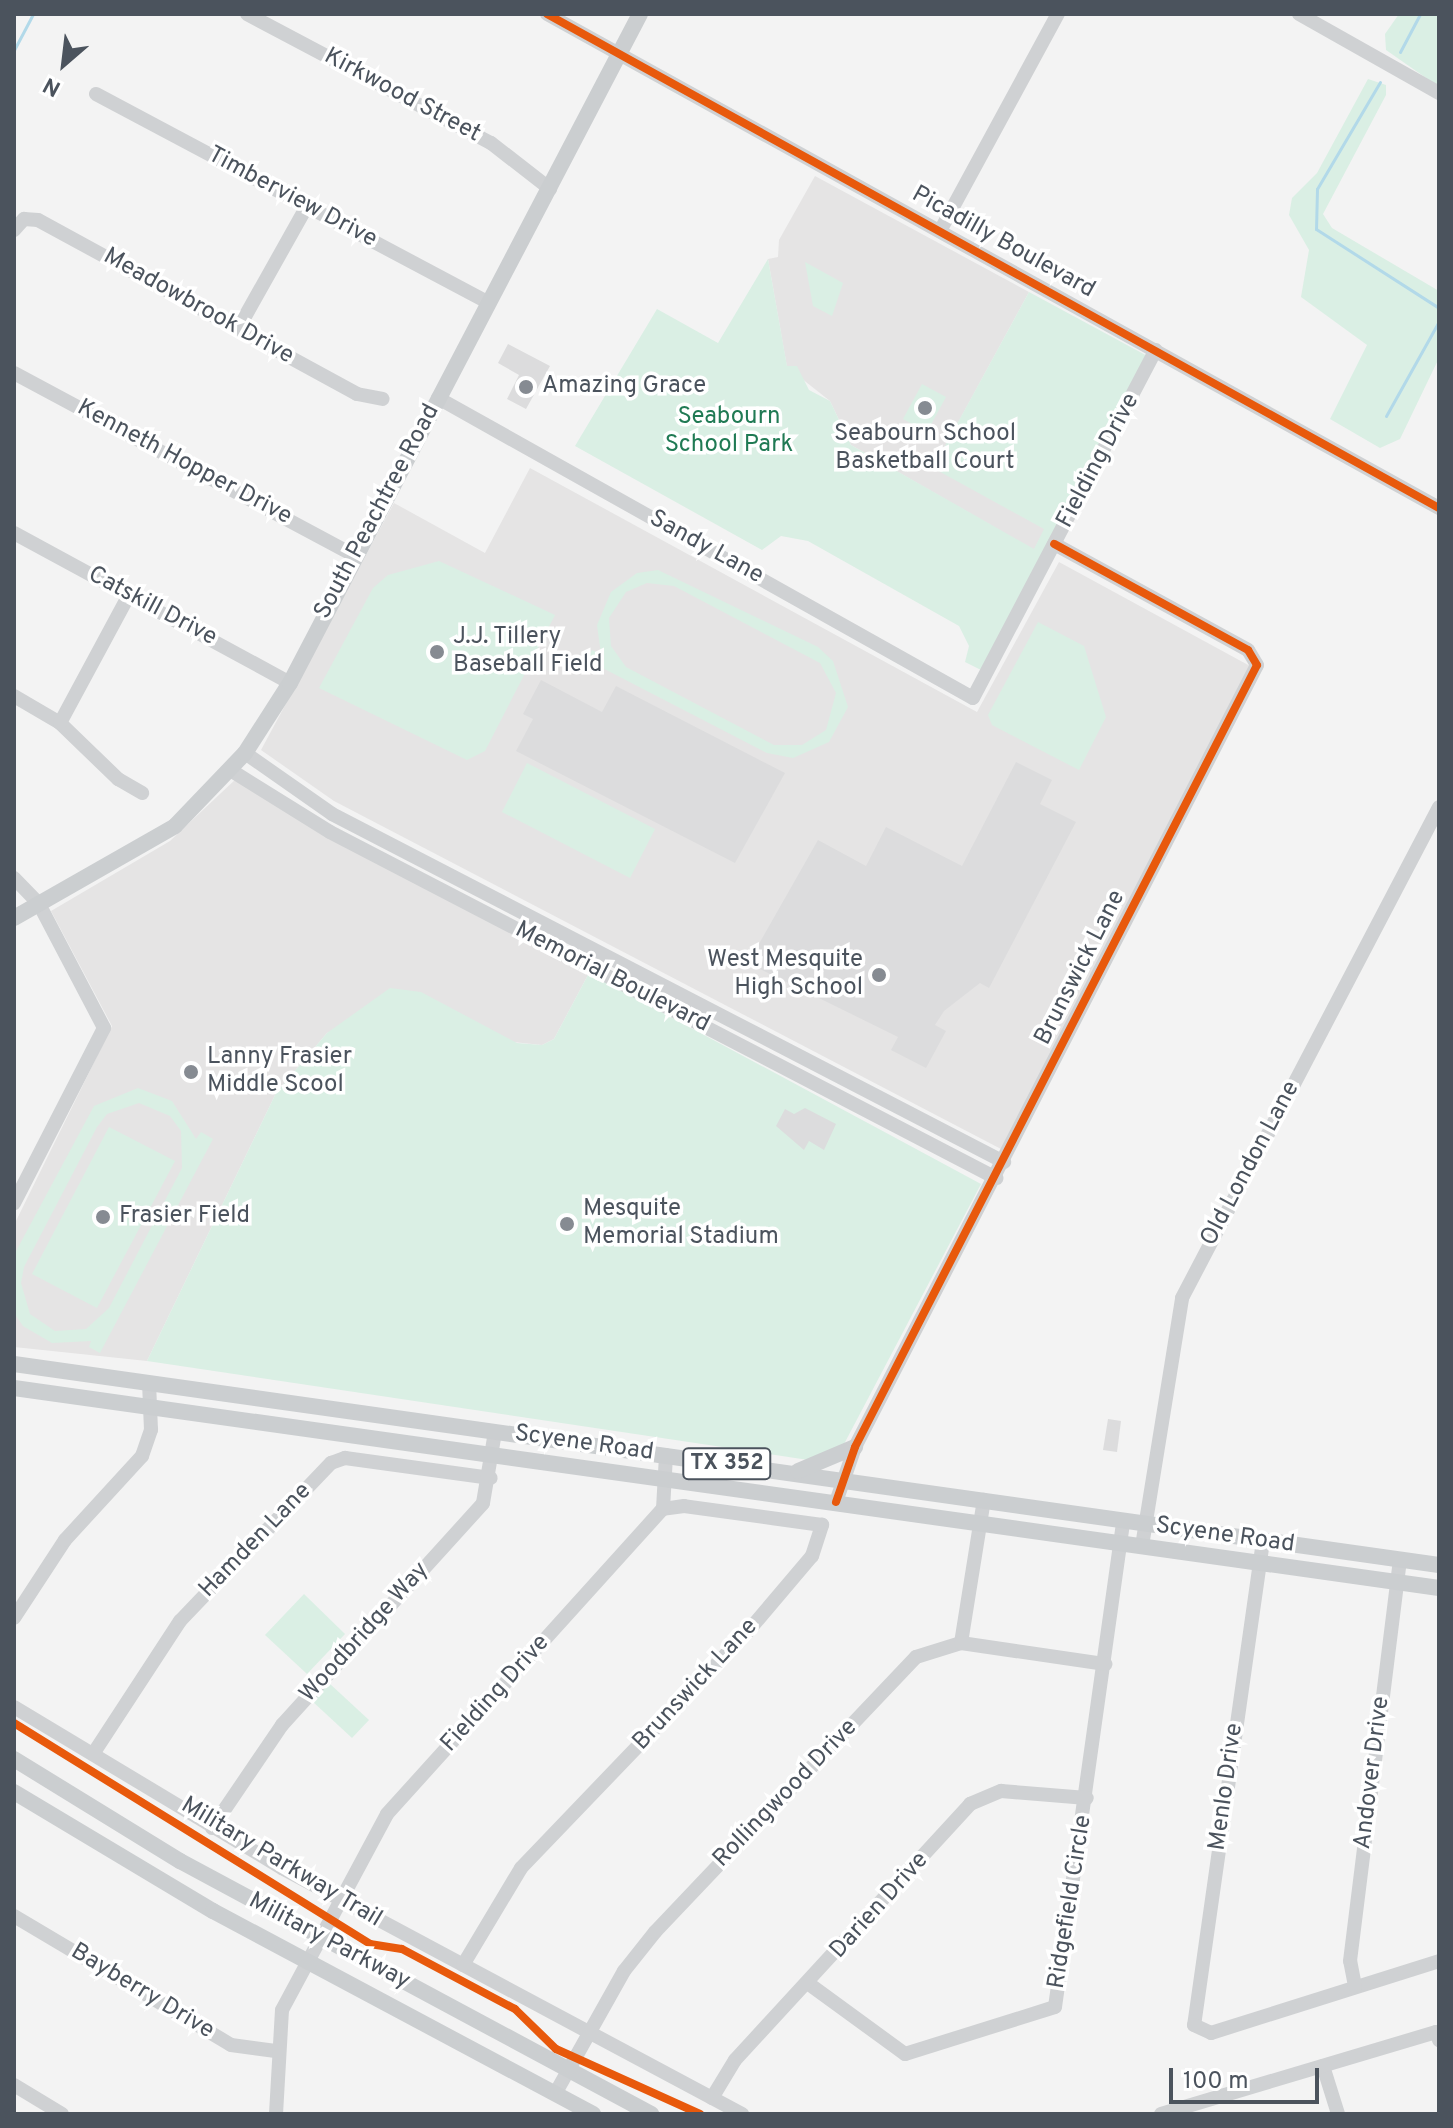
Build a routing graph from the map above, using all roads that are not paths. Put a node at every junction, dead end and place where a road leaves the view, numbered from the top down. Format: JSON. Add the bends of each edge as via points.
{"nodes":[{"id":1,"x":247,"y":14,"type":"edge"},
{"id":2,"x":547,"y":14,"type":"edge"},
{"id":3,"x":640,"y":14,"type":"edge"},
{"id":4,"x":1058,"y":14,"type":"edge"},
{"id":5,"x":1299,"y":14,"type":"edge"},
{"id":6,"x":619,"y":53,"type":"junction"},
{"id":7,"x":1439,"y":93,"type":"edge"},
{"id":8,"x":96,"y":94,"type":"dead end"},
{"id":9,"x":550,"y":189,"type":"junction"},
{"id":10,"x":307,"y":206,"type":"junction"},
{"id":11,"x":15,"y":229,"type":"edge"},
{"id":12,"x":940,"y":231,"type":"junction"},
{"id":13,"x":489,"y":303,"type":"junction"},
{"id":14,"x":238,"y":329,"type":"junction"},
{"id":15,"x":1156,"y":350,"type":"junction"},
{"id":16,"x":14,"y":373,"type":"edge"},
{"id":17,"x":438,"y":398,"type":"junction"},
{"id":18,"x":383,"y":399,"type":"dead end"},
{"id":19,"x":1439,"y":508,"type":"edge"},
{"id":20,"x":14,"y":533,"type":"edge"},
{"id":21,"x":1054,"y":544,"type":"junction"},
{"id":22,"x":354,"y":555,"type":"junction"},
{"id":23,"x":129,"y":595,"type":"junction"},
{"id":24,"x":290,"y":683,"type":"junction"},
{"id":25,"x":14,"y":696,"type":"edge"},
{"id":26,"x":973,"y":698,"type":"joint"},
{"id":27,"x":60,"y":723,"type":"junction"},
{"id":28,"x":245,"y":753,"type":"junction"},
{"id":29,"x":232,"y":771,"type":"junction"},
{"id":30,"x":142,"y":793,"type":"dead end"},
{"id":31,"x":1439,"y":807,"type":"edge"},
{"id":32,"x":14,"y":878,"type":"edge"},
{"id":33,"x":39,"y":904,"type":"junction"},
{"id":34,"x":14,"y":918,"type":"edge"},
{"id":35,"x":1004,"y":1162,"type":"junction"},
{"id":36,"x":996,"y":1178,"type":"junction"},
{"id":37,"x":14,"y":1203,"type":"edge"},
{"id":38,"x":14,"y":1364,"type":"edge"},
{"id":39,"x":149,"y":1383,"type":"junction"},
{"id":40,"x":14,"y":1388,"type":"edge"},
{"id":41,"x":153,"y":1407,"type":"junction"},
{"id":42,"x":495,"y":1432,"type":"junction"},
{"id":43,"x":855,"y":1447,"type":"junction"},
{"id":44,"x":493,"y":1454,"type":"junction"},
{"id":45,"x":666,"y":1455,"type":"junction"},
{"id":46,"x":792,"y":1472,"type":"junction"},
{"id":47,"x":491,"y":1478,"type":"junction"},
{"id":48,"x":662,"y":1478,"type":"junction"},
{"id":49,"x":840,"y":1480,"type":"junction"},
{"id":50,"x":984,"y":1500,"type":"junction"},
{"id":51,"x":836,"y":1502,"type":"junction"},
{"id":52,"x":663,"y":1509,"type":"junction"},
{"id":53,"x":981,"y":1522,"type":"junction"},
{"id":54,"x":1123,"y":1522,"type":"junction"},
{"id":55,"x":1145,"y":1525,"type":"junction"},
{"id":56,"x":1263,"y":1541,"type":"junction"},
{"id":57,"x":1120,"y":1543,"type":"junction"},
{"id":58,"x":1142,"y":1546,"type":"junction"},
{"id":59,"x":1400,"y":1560,"type":"junction"},
{"id":60,"x":1439,"y":1565,"type":"edge"},
{"id":61,"x":1260,"y":1566,"type":"junction"},
{"id":62,"x":1397,"y":1582,"type":"junction"},
{"id":63,"x":1439,"y":1588,"type":"edge"},
{"id":64,"x":14,"y":1618,"type":"edge"},
{"id":65,"x":961,"y":1643,"type":"junction"},
{"id":66,"x":1105,"y":1664,"type":"junction"},
{"id":67,"x":14,"y":1707,"type":"edge"},
{"id":68,"x":93,"y":1754,"type":"junction"},
{"id":69,"x":14,"y":1759,"type":"edge"},
{"id":70,"x":14,"y":1792,"type":"edge"},
{"id":71,"x":1087,"y":1798,"type":"junction"},
{"id":72,"x":212,"y":1828,"type":"junction"},
{"id":73,"x":342,"y":1900,"type":"junction"},
{"id":74,"x":14,"y":1916,"type":"edge"},
{"id":75,"x":320,"y":1938,"type":"junction"},
{"id":76,"x":1439,"y":1961,"type":"edge"},
{"id":77,"x":307,"y":1962,"type":"junction"},
{"id":78,"x":463,"y":1965,"type":"junction"},
{"id":79,"x":809,"y":1984,"type":"junction"},
{"id":80,"x":1355,"y":1986,"type":"junction"},
{"id":81,"x":589,"y":2032,"type":"junction"},
{"id":82,"x":1438,"y":2036,"type":"edge"},
{"id":83,"x":276,"y":2051,"type":"junction"},
{"id":84,"x":1323,"y":2066,"type":"junction"},
{"id":85,"x":568,"y":2070,"type":"junction"},
{"id":86,"x":14,"y":2085,"type":"edge"},
{"id":87,"x":555,"y":2094,"type":"junction"},
{"id":88,"x":712,"y":2098,"type":"junction"},
{"id":89,"x":62,"y":2114,"type":"edge"},
{"id":90,"x":276,"y":2114,"type":"edge"},
{"id":91,"x":593,"y":2114,"type":"edge"},
{"id":92,"x":651,"y":2114,"type":"edge"},
{"id":93,"x":742,"y":2114,"type":"edge"},
{"id":94,"x":1161,"y":2114,"type":"edge"},
{"id":95,"x":1338,"y":2114,"type":"edge"}],
"edges":[{"from":1,"to":9,"type":"street","name":"Kirkwood Street","via":[[491,143]]},
{"from":2,"to":6,"type":"street","name":"Picadilly Boulevard"},
{"from":3,"to":6,"type":"main road","name":"South Peachtree Road"},
{"from":4,"to":12,"type":"street"},
{"from":5,"to":7,"type":"street"},
{"from":6,"to":9,"type":"main road","name":"South Peachtree Road"},
{"from":6,"to":12,"type":"street","name":"Picadilly Boulevard"},
{"from":8,"to":10,"type":"street","name":"Timberview Drive"},
{"from":9,"to":13,"type":"main road","name":"South Peachtree Road"},
{"from":10,"to":13,"type":"street","name":"Timberview Drive"},
{"from":10,"to":14,"type":"street"},
{"from":11,"to":14,"type":"street","name":"Meadowbrook Drive","via":[[38,220]]},
{"from":12,"to":15,"type":"street","name":"Picadilly Boulevard"},
{"from":13,"to":17,"type":"main road","name":"South Peachtree Road"},
{"from":14,"to":18,"type":"street","name":"Meadowbrook Drive","via":[[357,394]]},
{"from":15,"to":19,"type":"street","name":"Picadilly Boulevard"},
{"from":15,"to":21,"type":"street","name":"Fielding Drive"},
{"from":16,"to":22,"type":"street","name":"Kenneth Hopper Drive"},
{"from":17,"to":22,"type":"main road","name":"South Peachtree Road"},
{"from":17,"to":26,"type":"street","name":"Sandy Lane"},
{"from":20,"to":23,"type":"street","name":"Catskill Drive"},
{"from":21,"to":26,"type":"street","name":"Fielding Drive"},
{"from":21,"to":35,"type":"street","name":"Brunswick Lane","via":[[1248,650],[1257,665]]},
{"from":22,"to":24,"type":"main road","name":"South Peachtree Road"},
{"from":23,"to":24,"type":"street","name":"Catskill Drive"},
{"from":23,"to":27,"type":"street"},
{"from":24,"to":28,"type":"main road","name":"South Peachtree Road"},
{"from":25,"to":27,"type":"street"},
{"from":27,"to":30,"type":"street","via":[[118,779]]},
{"from":28,"to":29,"type":"main road","name":"South Peachtree Road"},
{"from":28,"to":35,"type":"street","name":"Memorial Boulevard","via":[[332,814]]},
{"from":29,"to":33,"type":"main road","name":"South Peachtree Road","via":[[175,826]]},
{"from":29,"to":36,"type":"street","name":"Memorial Boulevard","via":[[330,832]]},
{"from":31,"to":55,"type":"street","name":"Old London Lane","via":[[1182,1298]]},
{"from":32,"to":33,"type":"street"},
{"from":33,"to":34,"type":"main road","name":"South Peachtree Road"},
{"from":33,"to":37,"type":"street","via":[[104,1028]]},
{"from":35,"to":36,"type":"street","name":"Brunswick Lane"},
{"from":36,"to":43,"type":"street","name":"Brunswick Lane"},
{"from":38,"to":39,"type":"main road","name":"Scyene Road","number":"TX 352"},
{"from":39,"to":41,"type":"street"},
{"from":39,"to":42,"type":"main road","name":"Scyene Road","number":"TX 352"},
{"from":40,"to":41,"type":"main road","name":"Scyene Road","number":"TX 352"},
{"from":41,"to":44,"type":"main road","name":"Scyene Road","number":"TX 352"},
{"from":41,"to":64,"type":"street","via":[[142,1456],[65,1540]]},
{"from":42,"to":44,"type":"street","name":"Woodbridge Way"},
{"from":42,"to":45,"type":"main road","name":"Scyene Road","number":"TX 352"},
{"from":43,"to":46,"type":"main road"},
{"from":43,"to":49,"type":"street","name":"Brunswick Lane"},
{"from":44,"to":47,"type":"street","name":"Woodbridge Way"},
{"from":44,"to":48,"type":"main road","name":"Scyene Road","number":"TX 352"},
{"from":45,"to":46,"type":"main road","name":"Scyene Road","number":"TX 352"},
{"from":45,"to":48,"type":"street"},
{"from":46,"to":49,"type":"main road","name":"Scyene Road","number":"TX 352"},
{"from":47,"to":68,"type":"street","name":"Hamden Lane","via":[[345,1458],[331,1463],[180,1621]]},
{"from":47,"to":72,"type":"street","name":"Woodbridge Way","via":[[483,1503],[282,1725]]},
{"from":48,"to":51,"type":"main road","name":"Scyene Road","number":"TX 352"},
{"from":48,"to":52,"type":"street"},
{"from":49,"to":50,"type":"main road","name":"Scyene Road","number":"TX 352"},
{"from":49,"to":51,"type":"street","name":"Brunswick Lane"},
{"from":50,"to":53,"type":"street"},
{"from":50,"to":54,"type":"main road","name":"Scyene Road","number":"TX 352"},
{"from":51,"to":53,"type":"main road","name":"Scyene Road","number":"TX 352"},
{"from":52,"to":73,"type":"street","name":"Fielding Drive","via":[[400,1795]]},
{"from":52,"to":78,"type":"street","name":"Brunswick Lane","via":[[684,1506],[822,1525],[812,1556],[750,1629],[521,1868]]},
{"from":53,"to":57,"type":"main road","name":"Scyene Road","number":"TX 352"},
{"from":53,"to":65,"type":"street"},
{"from":54,"to":55,"type":"main road","name":"Scyene Road","number":"TX 352"},
{"from":54,"to":57,"type":"street","name":"Ridgefield Circle"},
{"from":55,"to":56,"type":"main road","name":"Scyene Road","number":"TX 352"},
{"from":55,"to":58,"type":"street","name":"Old London Lane"},
{"from":56,"to":59,"type":"main road","name":"Scyene Road","number":"TX 352"},
{"from":56,"to":61,"type":"street","name":"Menlo Drive"},
{"from":57,"to":58,"type":"main road","name":"Scyene Road","number":"TX 352"},
{"from":57,"to":66,"type":"street","name":"Ridgefield Circle"},
{"from":58,"to":61,"type":"main road","name":"Scyene Road","number":"TX 352"},
{"from":59,"to":60,"type":"main road","name":"Scyene Road","number":"TX 352"},
{"from":59,"to":62,"type":"street","name":"Andover Drive"},
{"from":61,"to":62,"type":"main road","name":"Scyene Road","number":"TX 352"},
{"from":61,"to":80,"type":"street","name":"Menlo Drive","via":[[1194,2013],[1200,2031],[1236,2026]]},
{"from":62,"to":63,"type":"main road","name":"Scyene Road","number":"TX 352"},
{"from":62,"to":80,"type":"street","name":"Andover Drive","via":[[1350,1961]]},
{"from":65,"to":66,"type":"street"},
{"from":65,"to":81,"type":"street","name":"Rollingwood Drive","via":[[916,1657],[655,1932]]},
{"from":66,"to":71,"type":"street","name":"Ridgefield Circle"},
{"from":67,"to":68,"type":"street","name":"Military Parkway"},
{"from":68,"to":72,"type":"street","name":"Military Parkway"},
{"from":69,"to":75,"type":"main road","name":"Military Parkway"},
{"from":70,"to":77,"type":"main road","name":"Military Parkway"},
{"from":71,"to":79,"type":"street","name":"Darien Drive","via":[[986,1793]]},
{"from":71,"to":79,"type":"street","name":"Ridgefield Circle","via":[[1055,2007],[905,2054]]},
{"from":72,"to":73,"type":"street","name":"Military Parkway"},
{"from":73,"to":75,"type":"street","name":"Fielding Drive"},
{"from":73,"to":78,"type":"street","name":"Military Parkway"},
{"from":74,"to":83,"type":"street","name":"Bayberry Drive","via":[[231,2045]]},
{"from":75,"to":77,"type":"street","name":"Fielding Drive"},
{"from":75,"to":85,"type":"main road","name":"Military Parkway"},
{"from":76,"to":80,"type":"street"},
{"from":77,"to":83,"type":"street","name":"Fielding Drive","via":[[282,2010]]},
{"from":77,"to":87,"type":"main road","name":"Military Parkway"},
{"from":78,"to":81,"type":"street","name":"Military Parkway"},
{"from":79,"to":88,"type":"street","name":"Darien Drive","via":[[735,2060]]},
{"from":81,"to":85,"type":"street","name":"Rollingwood Drive"},
{"from":81,"to":88,"type":"street","name":"Military Parkway"},
{"from":82,"to":84,"type":"street"},
{"from":83,"to":90,"type":"street","name":"Fielding Drive"},
{"from":84,"to":94,"type":"street"},
{"from":84,"to":95,"type":"street"},
{"from":85,"to":87,"type":"street","name":"Rollingwood Drive"},
{"from":85,"to":92,"type":"main road","name":"Military Parkway"},
{"from":86,"to":89,"type":"street"},
{"from":87,"to":91,"type":"main road","name":"Military Parkway"},
{"from":88,"to":93,"type":"street","name":"Military Parkway"}]}
